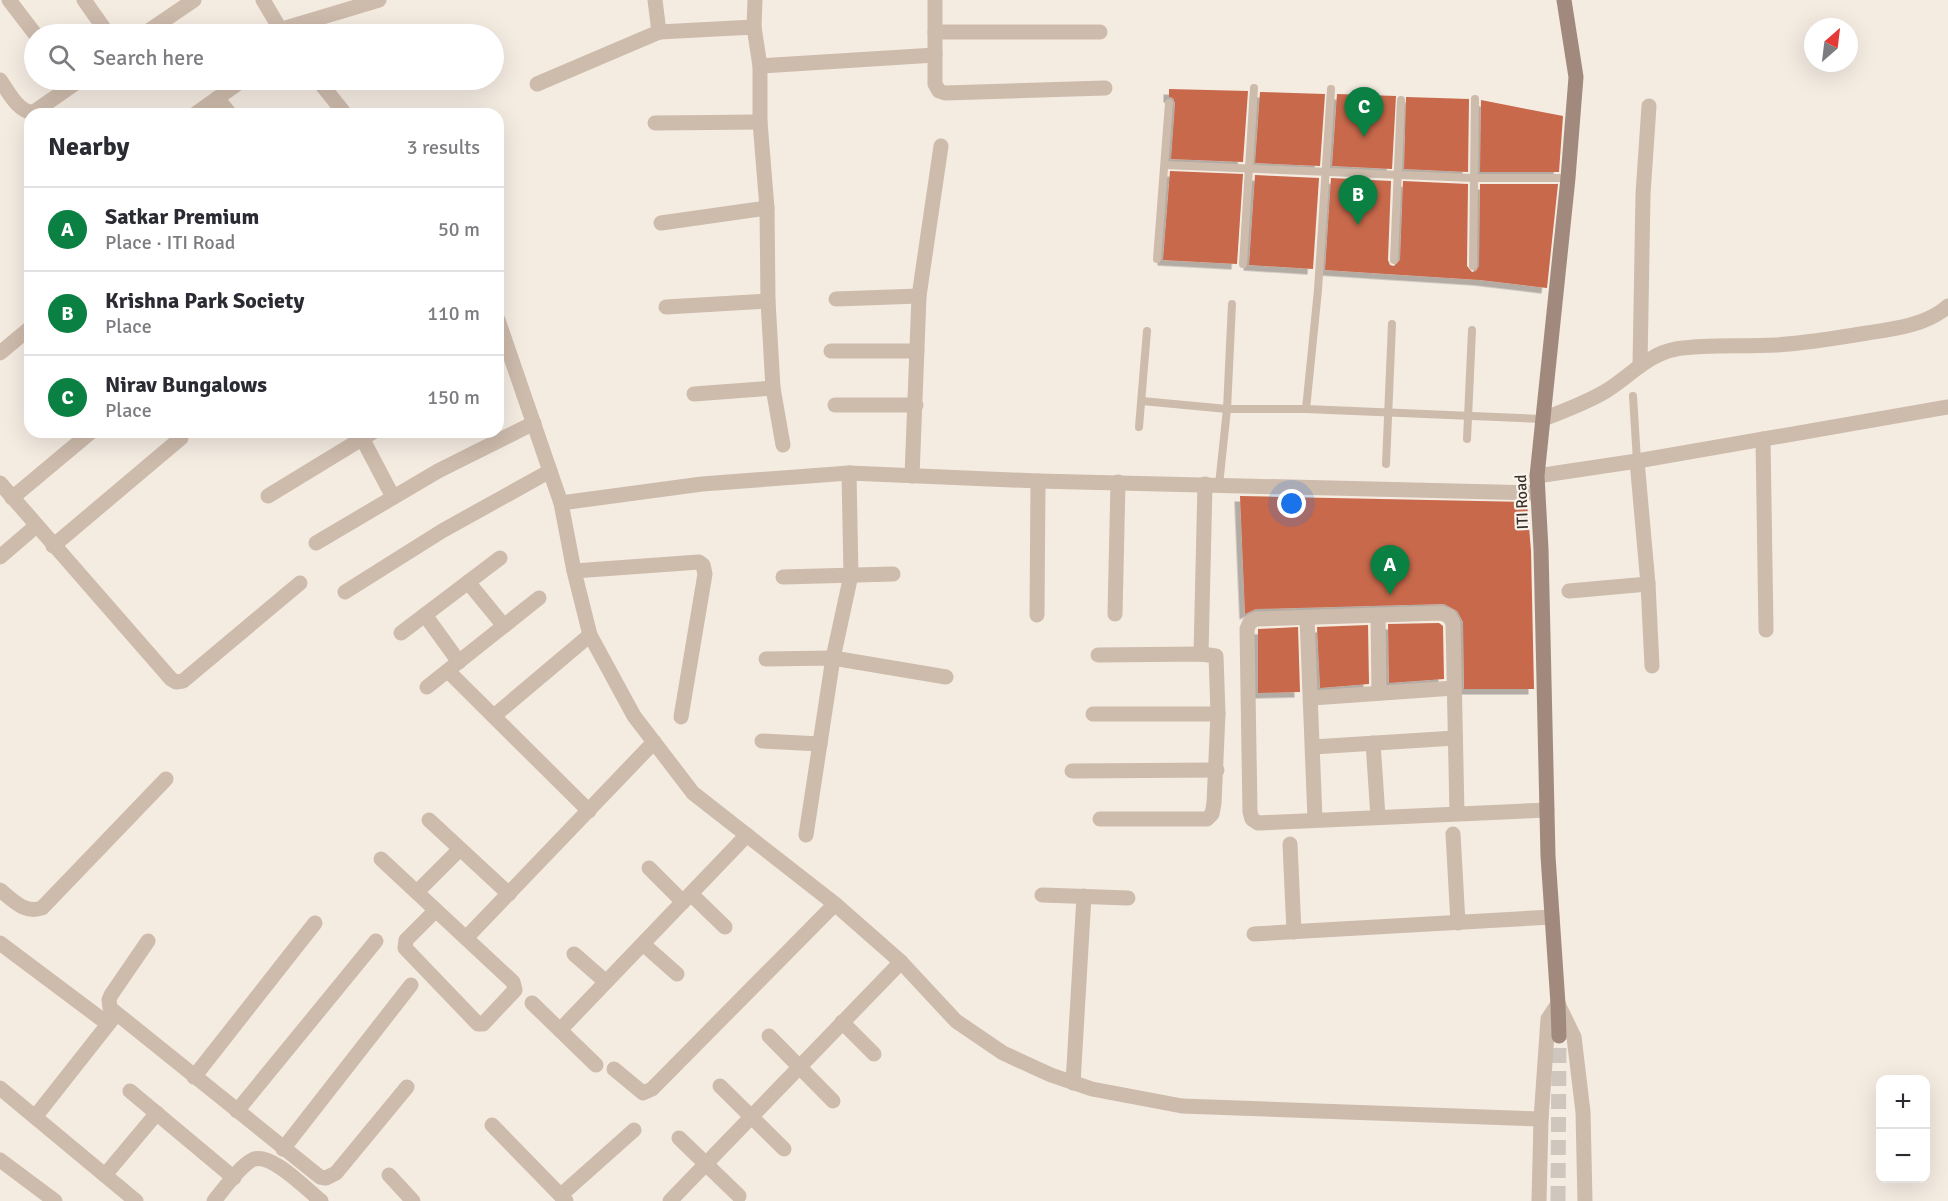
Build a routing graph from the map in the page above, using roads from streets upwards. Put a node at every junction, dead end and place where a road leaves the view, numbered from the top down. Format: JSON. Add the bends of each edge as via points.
{"nodes":[{"id":1,"x":9,"y":0,"type":"edge"},
{"id":2,"x":84,"y":0,"type":"edge"},
{"id":3,"x":194,"y":0,"type":"edge"},
{"id":4,"x":263,"y":0,"type":"edge"},
{"id":5,"x":380,"y":0,"type":"edge"},
{"id":6,"x":656,"y":0,"type":"edge"},
{"id":7,"x":755,"y":0,"type":"edge"},
{"id":8,"x":935,"y":0,"type":"edge"},
{"id":9,"x":1564,"y":0,"type":"edge"},
{"id":10,"x":344,"y":5,"type":"edge"},
{"id":11,"x":27,"y":24,"type":"edge"},
{"id":12,"x":101,"y":24,"type":"edge"},
{"id":13,"x":159,"y":24,"type":"edge"},
{"id":14,"x":276,"y":24,"type":"edge"},
{"id":15,"x":300,"y":24,"type":"edge"},
{"id":16,"x":754,"y":27,"type":"junction"},
{"id":17,"x":659,"y":32,"type":"junction"},
{"id":18,"x":935,"y":32,"type":"junction"},
{"id":19,"x":1100,"y":32,"type":"dead end"},
{"id":20,"x":935,"y":55,"type":"junction"},
{"id":21,"x":760,"y":66,"type":"junction"},
{"id":22,"x":0,"y":80,"type":"edge"},
{"id":23,"x":537,"y":84,"type":"dead end"},
{"id":24,"x":1105,"y":88,"type":"dead end"},
{"id":25,"x":62,"y":90,"type":"edge"},
{"id":26,"x":229,"y":90,"type":"edge"},
{"id":27,"x":326,"y":90,"type":"edge"},
{"id":28,"x":217,"y":98,"type":"junction"},
{"id":29,"x":1649,"y":106,"type":"dead end"},
{"id":30,"x":39,"y":108,"type":"edge"},
{"id":31,"x":203,"y":108,"type":"edge"},
{"id":32,"x":225,"y":108,"type":"edge"},
{"id":33,"x":340,"y":108,"type":"edge"},
{"id":34,"x":24,"y":110,"type":"edge"},
{"id":35,"x":760,"y":122,"type":"junction"},
{"id":36,"x":655,"y":123,"type":"dead end"},
{"id":37,"x":940,"y":146,"type":"dead end"},
{"id":38,"x":767,"y":208,"type":"junction"},
{"id":39,"x":661,"y":223,"type":"dead end"},
{"id":40,"x":919,"y":296,"type":"junction"},
{"id":41,"x":836,"y":299,"type":"dead end"},
{"id":42,"x":768,"y":301,"type":"junction"},
{"id":43,"x":1948,"y":306,"type":"edge"},
{"id":44,"x":666,"y":307,"type":"dead end"},
{"id":45,"x":24,"y":333,"type":"edge"},
{"id":46,"x":831,"y":351,"type":"dead end"},
{"id":47,"x":917,"y":351,"type":"junction"},
{"id":48,"x":0,"y":353,"type":"edge"},
{"id":49,"x":504,"y":354,"type":"edge"},
{"id":50,"x":1640,"y":366,"type":"junction"},
{"id":51,"x":773,"y":388,"type":"junction"},
{"id":52,"x":694,"y":394,"type":"dead end"},
{"id":53,"x":834,"y":405,"type":"dead end"},
{"id":54,"x":916,"y":405,"type":"junction"},
{"id":55,"x":1948,"y":407,"type":"edge"},
{"id":56,"x":1543,"y":419,"type":"junction"},
{"id":57,"x":534,"y":423,"type":"junction"},
{"id":58,"x":84,"y":438,"type":"edge"},
{"id":59,"x":181,"y":438,"type":"dead end"},
{"id":60,"x":363,"y":438,"type":"edge"},
{"id":61,"x":369,"y":438,"type":"edge"},
{"id":62,"x":1762,"y":439,"type":"junction"},
{"id":63,"x":783,"y":445,"type":"dead end"},
{"id":64,"x":1637,"y":461,"type":"junction"},
{"id":65,"x":550,"y":471,"type":"junction"},
{"id":66,"x":849,"y":473,"type":"junction"},
{"id":67,"x":912,"y":476,"type":"junction"},
{"id":68,"x":1537,"y":476,"type":"junction"},
{"id":69,"x":1038,"y":481,"type":"junction"},
{"id":70,"x":1118,"y":482,"type":"junction"},
{"id":71,"x":0,"y":483,"type":"edge"},
{"id":72,"x":1212,"y":485,"type":"junction"},
{"id":73,"x":1537,"y":493,"type":"junction"},
{"id":74,"x":268,"y":496,"type":"dead end"},
{"id":75,"x":393,"y":497,"type":"junction"},
{"id":76,"x":12,"y":498,"type":"junction"},
{"id":77,"x":561,"y":503,"type":"junction"},
{"id":78,"x":36,"y":526,"type":"junction"},
{"id":79,"x":316,"y":543,"type":"dead end"},
{"id":80,"x":53,"y":546,"type":"junction"},
{"id":81,"x":0,"y":557,"type":"edge"},
{"id":82,"x":500,"y":558,"type":"dead end"},
{"id":83,"x":574,"y":572,"type":"junction"},
{"id":84,"x":893,"y":574,"type":"dead end"},
{"id":85,"x":851,"y":575,"type":"junction"},
{"id":86,"x":783,"y":577,"type":"dead end"},
{"id":87,"x":468,"y":582,"type":"junction"},
{"id":88,"x":300,"y":583,"type":"dead end"},
{"id":89,"x":1648,"y":584,"type":"junction"},
{"id":90,"x":1569,"y":591,"type":"dead end"},
{"id":91,"x":345,"y":592,"type":"dead end"},
{"id":92,"x":539,"y":598,"type":"dead end"},
{"id":93,"x":1115,"y":614,"type":"dead end"},
{"id":94,"x":425,"y":615,"type":"junction"},
{"id":95,"x":1037,"y":615,"type":"dead end"},
{"id":96,"x":1378,"y":615,"type":"junction"},
{"id":97,"x":1307,"y":618,"type":"junction"},
{"id":98,"x":504,"y":626,"type":"junction"},
{"id":99,"x":1766,"y":630,"type":"dead end"},
{"id":100,"x":401,"y":633,"type":"dead end"},
{"id":101,"x":590,"y":635,"type":"junction"},
{"id":102,"x":1201,"y":654,"type":"junction"},
{"id":103,"x":1098,"y":655,"type":"dead end"},
{"id":104,"x":833,"y":658,"type":"junction"},
{"id":105,"x":766,"y":659,"type":"dead end"},
{"id":106,"x":454,"y":666,"type":"junction"},
{"id":107,"x":1652,"y":666,"type":"dead end"},
{"id":108,"x":946,"y":677,"type":"dead end"},
{"id":109,"x":427,"y":687,"type":"dead end"},
{"id":110,"x":1454,"y":688,"type":"junction"},
{"id":111,"x":1379,"y":692,"type":"junction"},
{"id":112,"x":1312,"y":698,"type":"junction"},
{"id":113,"x":1093,"y":714,"type":"dead end"},
{"id":114,"x":1218,"y":714,"type":"junction"},
{"id":115,"x":494,"y":716,"type":"junction"},
{"id":116,"x":681,"y":717,"type":"dead end"},
{"id":117,"x":1455,"y":738,"type":"junction"},
{"id":118,"x":762,"y":741,"type":"dead end"},
{"id":119,"x":654,"y":742,"type":"junction"},
{"id":120,"x":1373,"y":743,"type":"junction"},
{"id":121,"x":820,"y":744,"type":"junction"},
{"id":122,"x":1313,"y":747,"type":"junction"},
{"id":123,"x":1217,"y":770,"type":"junction"},
{"id":124,"x":1072,"y":771,"type":"dead end"},
{"id":125,"x":166,"y":779,"type":"dead end"},
{"id":126,"x":1547,"y":810,"type":"junction"},
{"id":127,"x":588,"y":811,"type":"junction"},
{"id":128,"x":1457,"y":814,"type":"junction"},
{"id":129,"x":1378,"y":817,"type":"junction"},
{"id":130,"x":1100,"y":819,"type":"dead end"},
{"id":131,"x":1315,"y":819,"type":"junction"},
{"id":132,"x":429,"y":820,"type":"dead end"},
{"id":133,"x":1453,"y":834,"type":"dead end"},
{"id":134,"x":747,"y":835,"type":"junction"},
{"id":135,"x":806,"y":835,"type":"dead end"},
{"id":136,"x":1290,"y":844,"type":"dead end"},
{"id":137,"x":460,"y":849,"type":"junction"},
{"id":138,"x":381,"y":859,"type":"dead end"},
{"id":139,"x":649,"y":868,"type":"dead end"},
{"id":140,"x":0,"y":890,"type":"edge"},
{"id":141,"x":417,"y":892,"type":"junction"},
{"id":142,"x":509,"y":894,"type":"junction"},
{"id":143,"x":1042,"y":895,"type":"dead end"},
{"id":144,"x":1084,"y":896,"type":"junction"},
{"id":145,"x":687,"y":898,"type":"junction"},
{"id":146,"x":1128,"y":898,"type":"dead end"},
{"id":147,"x":835,"y":904,"type":"junction"},
{"id":148,"x":436,"y":910,"type":"junction"},
{"id":149,"x":1552,"y":917,"type":"junction"},
{"id":150,"x":315,"y":923,"type":"dead end"},
{"id":151,"x":1458,"y":923,"type":"junction"},
{"id":152,"x":725,"y":927,"type":"dead end"},
{"id":153,"x":1294,"y":932,"type":"junction"},
{"id":154,"x":1254,"y":934,"type":"dead end"},
{"id":155,"x":466,"y":938,"type":"junction"},
{"id":156,"x":148,"y":941,"type":"dead end"},
{"id":157,"x":376,"y":941,"type":"dead end"},
{"id":158,"x":0,"y":943,"type":"edge"},
{"id":159,"x":643,"y":944,"type":"junction"},
{"id":160,"x":574,"y":954,"type":"dead end"},
{"id":161,"x":901,"y":962,"type":"junction"},
{"id":162,"x":677,"y":974,"type":"dead end"},
{"id":163,"x":606,"y":982,"type":"junction"},
{"id":164,"x":411,"y":985,"type":"dead end"},
{"id":165,"x":532,"y":1003,"type":"dead end"},
{"id":166,"x":1558,"y":1004,"type":"junction"},
{"id":167,"x":112,"y":1019,"type":"junction"},
{"id":168,"x":842,"y":1022,"type":"junction"},
{"id":169,"x":560,"y":1030,"type":"junction"},
{"id":170,"x":769,"y":1036,"type":"dead end"},
{"id":171,"x":1559,"y":1036,"type":"tunnel mouth"},
{"id":172,"x":874,"y":1054,"type":"dead end"},
{"id":173,"x":596,"y":1065,"type":"dead end"},
{"id":174,"x":799,"y":1067,"type":"junction"},
{"id":175,"x":614,"y":1069,"type":"dead end"},
{"id":176,"x":194,"y":1077,"type":"junction"},
{"id":177,"x":1073,"y":1083,"type":"junction"},
{"id":178,"x":720,"y":1086,"type":"dead end"},
{"id":179,"x":406,"y":1087,"type":"dead end"},
{"id":180,"x":0,"y":1088,"type":"edge"},
{"id":181,"x":130,"y":1091,"type":"dead end"},
{"id":182,"x":833,"y":1101,"type":"dead end"},
{"id":183,"x":237,"y":1111,"type":"junction"},
{"id":184,"x":157,"y":1113,"type":"junction"},
{"id":185,"x":35,"y":1117,"type":"junction"},
{"id":186,"x":752,"y":1117,"type":"junction"},
{"id":187,"x":1541,"y":1119,"type":"junction"},
{"id":188,"x":492,"y":1125,"type":"dead end"},
{"id":189,"x":634,"y":1130,"type":"dead end"},
{"id":190,"x":679,"y":1137,"type":"dead end"},
{"id":191,"x":283,"y":1149,"type":"junction"},
{"id":192,"x":784,"y":1149,"type":"dead end"},
{"id":193,"x":0,"y":1160,"type":"edge"},
{"id":194,"x":706,"y":1164,"type":"junction"},
{"id":195,"x":105,"y":1175,"type":"junction"},
{"id":196,"x":388,"y":1175,"type":"dead end"},
{"id":197,"x":234,"y":1178,"type":"junction"},
{"id":198,"x":739,"y":1196,"type":"dead end"},
{"id":199,"x":563,"y":1198,"type":"edge"},
{"id":200,"x":55,"y":1201,"type":"edge"},
{"id":201,"x":136,"y":1201,"type":"edge"},
{"id":202,"x":214,"y":1201,"type":"edge"},
{"id":203,"x":321,"y":1201,"type":"edge"},
{"id":204,"x":412,"y":1201,"type":"edge"},
{"id":205,"x":670,"y":1201,"type":"edge"},
{"id":206,"x":1539,"y":1201,"type":"edge"},
{"id":207,"x":1585,"y":1201,"type":"edge"}],
"edges":[{"from":1,"to":11,"type":"street"},
{"from":2,"to":12,"type":"street"},
{"from":3,"to":13,"type":"street"},
{"from":4,"to":14,"type":"street"},
{"from":5,"to":10,"type":"street"},
{"from":6,"to":17,"type":"street"},
{"from":7,"to":16,"type":"street"},
{"from":8,"to":18,"type":"street"},
{"from":9,"to":56,"type":"main road","name":"ITI Road","via":[[1576,77]]},
{"from":10,"to":15,"type":"street"},
{"from":16,"to":17,"type":"street"},
{"from":16,"to":21,"type":"street"},
{"from":17,"to":23,"type":"street"},
{"from":18,"to":19,"type":"street"},
{"from":18,"to":20,"type":"street"},
{"from":20,"to":21,"type":"street"},
{"from":20,"to":24,"type":"street","via":[[935,84],[945,93]]},
{"from":21,"to":35,"type":"street"},
{"from":22,"to":34,"type":"street"},
{"from":25,"to":30,"type":"street"},
{"from":26,"to":28,"type":"street"},
{"from":27,"to":33,"type":"street"},
{"from":28,"to":31,"type":"street"},
{"from":28,"to":32,"type":"street"},
{"from":29,"to":50,"type":"street"},
{"from":35,"to":36,"type":"street"},
{"from":35,"to":38,"type":"street"},
{"from":37,"to":40,"type":"street"},
{"from":38,"to":39,"type":"street"},
{"from":38,"to":42,"type":"street"},
{"from":40,"to":41,"type":"street"},
{"from":40,"to":47,"type":"street"},
{"from":42,"to":44,"type":"street"},
{"from":42,"to":51,"type":"street"},
{"from":43,"to":50,"type":"street","via":[[1921,322],[1883,331],[1812,342],[1676,349]]},
{"from":45,"to":48,"type":"street"},
{"from":46,"to":47,"type":"street"},
{"from":47,"to":54,"type":"street"},
{"from":49,"to":57,"type":"street"},
{"from":50,"to":56,"type":"street","via":[[1591,400]]},
{"from":51,"to":52,"type":"street"},
{"from":51,"to":63,"type":"street"},
{"from":53,"to":54,"type":"street"},
{"from":54,"to":67,"type":"street"},
{"from":55,"to":62,"type":"street"},
{"from":56,"to":68,"type":"main road","name":"ITI Road"},
{"from":57,"to":65,"type":"street"},
{"from":57,"to":75,"type":"street"},
{"from":58,"to":76,"type":"street"},
{"from":59,"to":80,"type":"street"},
{"from":60,"to":74,"type":"street"},
{"from":61,"to":75,"type":"street"},
{"from":62,"to":64,"type":"street"},
{"from":62,"to":99,"type":"street"},
{"from":64,"to":68,"type":"street"},
{"from":64,"to":89,"type":"street"},
{"from":65,"to":77,"type":"street"},
{"from":65,"to":91,"type":"street","via":[[442,531]]},
{"from":66,"to":67,"type":"street"},
{"from":66,"to":77,"type":"street","via":[[702,484]]},
{"from":66,"to":85,"type":"street"},
{"from":67,"to":69,"type":"street"},
{"from":68,"to":73,"type":"main road","name":"ITI Road"},
{"from":69,"to":70,"type":"street"},
{"from":69,"to":95,"type":"street"},
{"from":70,"to":72,"type":"street"},
{"from":70,"to":93,"type":"street"},
{"from":71,"to":76,"type":"street"},
{"from":72,"to":73,"type":"street"},
{"from":72,"to":102,"type":"street"},
{"from":73,"to":126,"type":"main road","name":"ITI Road"},
{"from":75,"to":79,"type":"street"},
{"from":76,"to":78,"type":"street"},
{"from":77,"to":83,"type":"street"},
{"from":78,"to":80,"type":"street"},
{"from":78,"to":81,"type":"street"},
{"from":80,"to":88,"type":"street","via":[[176,682],[183,681]]},
{"from":82,"to":87,"type":"street"},
{"from":83,"to":101,"type":"street"},
{"from":83,"to":116,"type":"street","via":[[699,562],[703,565],[705,574]]},
{"from":84,"to":85,"type":"street"},
{"from":85,"to":86,"type":"street"},
{"from":85,"to":104,"type":"street"},
{"from":87,"to":94,"type":"street"},
{"from":87,"to":98,"type":"street"},
{"from":89,"to":90,"type":"street"},
{"from":89,"to":107,"type":"street"},
{"from":92,"to":98,"type":"street"},
{"from":94,"to":100,"type":"street"},
{"from":94,"to":106,"type":"street"},
{"from":96,"to":97,"type":"street"},
{"from":96,"to":110,"type":"street","via":[[1449,616],[1453,623]]},
{"from":96,"to":111,"type":"street"},
{"from":97,"to":112,"type":"street"},
{"from":97,"to":131,"type":"street","via":[[1256,619],[1247,629],[1250,812],[1258,823]]},
{"from":98,"to":106,"type":"street"},
{"from":101,"to":115,"type":"street"},
{"from":101,"to":119,"type":"street","via":[[634,716]]},
{"from":102,"to":103,"type":"street"},
{"from":102,"to":114,"type":"street","via":[[1216,656]]},
{"from":104,"to":105,"type":"street"},
{"from":104,"to":108,"type":"street"},
{"from":104,"to":121,"type":"street"},
{"from":106,"to":109,"type":"street"},
{"from":106,"to":115,"type":"street"},
{"from":110,"to":111,"type":"street"},
{"from":110,"to":117,"type":"street"},
{"from":111,"to":112,"type":"street"},
{"from":112,"to":122,"type":"street"},
{"from":113,"to":114,"type":"street"},
{"from":114,"to":123,"type":"street"},
{"from":115,"to":127,"type":"street"},
{"from":117,"to":120,"type":"street"},
{"from":117,"to":128,"type":"street"},
{"from":118,"to":121,"type":"street"},
{"from":119,"to":127,"type":"street"},
{"from":119,"to":134,"type":"street","via":[[693,793]]},
{"from":120,"to":122,"type":"street"},
{"from":120,"to":129,"type":"street"},
{"from":121,"to":135,"type":"street"},
{"from":122,"to":131,"type":"street"},
{"from":123,"to":124,"type":"street"},
{"from":123,"to":130,"type":"street","via":[[1212,814],[1207,819]]},
{"from":125,"to":140,"type":"street","via":[[42,908],[20,907]]},
{"from":126,"to":128,"type":"street"},
{"from":126,"to":149,"type":"main road","name":"ITI Road"},
{"from":127,"to":142,"type":"street"},
{"from":128,"to":129,"type":"street"},
{"from":129,"to":131,"type":"street"},
{"from":132,"to":137,"type":"street"},
{"from":133,"to":151,"type":"street"},
{"from":134,"to":145,"type":"street"},
{"from":134,"to":147,"type":"street"},
{"from":136,"to":153,"type":"street"},
{"from":137,"to":141,"type":"street"},
{"from":137,"to":142,"type":"street"},
{"from":138,"to":141,"type":"street"},
{"from":139,"to":145,"type":"street"},
{"from":141,"to":148,"type":"street"},
{"from":142,"to":155,"type":"street"},
{"from":143,"to":144,"type":"street"},
{"from":144,"to":146,"type":"street"},
{"from":144,"to":177,"type":"street"},
{"from":145,"to":152,"type":"street"},
{"from":145,"to":159,"type":"street"},
{"from":147,"to":161,"type":"street"},
{"from":147,"to":175,"type":"street","via":[[652,1089],[643,1093]]},
{"from":148,"to":155,"type":"street"},
{"from":148,"to":155,"type":"street","via":[[406,940],[405,948],[478,1024],[483,1024],[516,990]]},
{"from":149,"to":151,"type":"street"},
{"from":149,"to":166,"type":"main road","name":"ITI Road"},
{"from":150,"to":176,"type":"street"},
{"from":151,"to":153,"type":"street"},
{"from":153,"to":154,"type":"street"},
{"from":156,"to":167,"type":"street","via":[[109,1000]]},
{"from":157,"to":183,"type":"street"},
{"from":158,"to":167,"type":"street"},
{"from":159,"to":162,"type":"street"},
{"from":159,"to":163,"type":"street"},
{"from":160,"to":163,"type":"street"},
{"from":161,"to":168,"type":"street"},
{"from":161,"to":177,"type":"street","via":[[956,1021],[1003,1053]]},
{"from":163,"to":169,"type":"street"},
{"from":164,"to":191,"type":"street"},
{"from":165,"to":169,"type":"street"},
{"from":166,"to":171,"type":"main road","name":"ITI Road"},
{"from":166,"to":187,"type":"street","via":[[1548,1019]]},
{"from":166,"to":207,"type":"street","via":[[1574,1037],[1583,1112]]},
{"from":167,"to":176,"type":"street"},
{"from":167,"to":185,"type":"street"},
{"from":168,"to":172,"type":"street"},
{"from":168,"to":174,"type":"street"},
{"from":169,"to":173,"type":"street"},
{"from":170,"to":174,"type":"street"},
{"from":174,"to":182,"type":"street"},
{"from":174,"to":186,"type":"street"},
{"from":176,"to":183,"type":"street"},
{"from":177,"to":187,"type":"street","via":[[1182,1106]]},
{"from":178,"to":186,"type":"street"},
{"from":179,"to":191,"type":"street","via":[[331,1177],[320,1177]]},
{"from":180,"to":185,"type":"street"},
{"from":181,"to":184,"type":"street"},
{"from":183,"to":191,"type":"street"},
{"from":184,"to":195,"type":"street"},
{"from":184,"to":197,"type":"street"},
{"from":185,"to":195,"type":"street"},
{"from":186,"to":192,"type":"street"},
{"from":186,"to":194,"type":"street"},
{"from":187,"to":206,"type":"street"},
{"from":188,"to":199,"type":"street"},
{"from":189,"to":199,"type":"street"},
{"from":190,"to":194,"type":"street"},
{"from":193,"to":200,"type":"street"},
{"from":194,"to":198,"type":"street"},
{"from":194,"to":205,"type":"street"},
{"from":195,"to":201,"type":"street"},
{"from":196,"to":204,"type":"street"},
{"from":197,"to":202,"type":"street"},
{"from":197,"to":203,"type":"street","via":[[254,1158],[269,1159]]}]}
